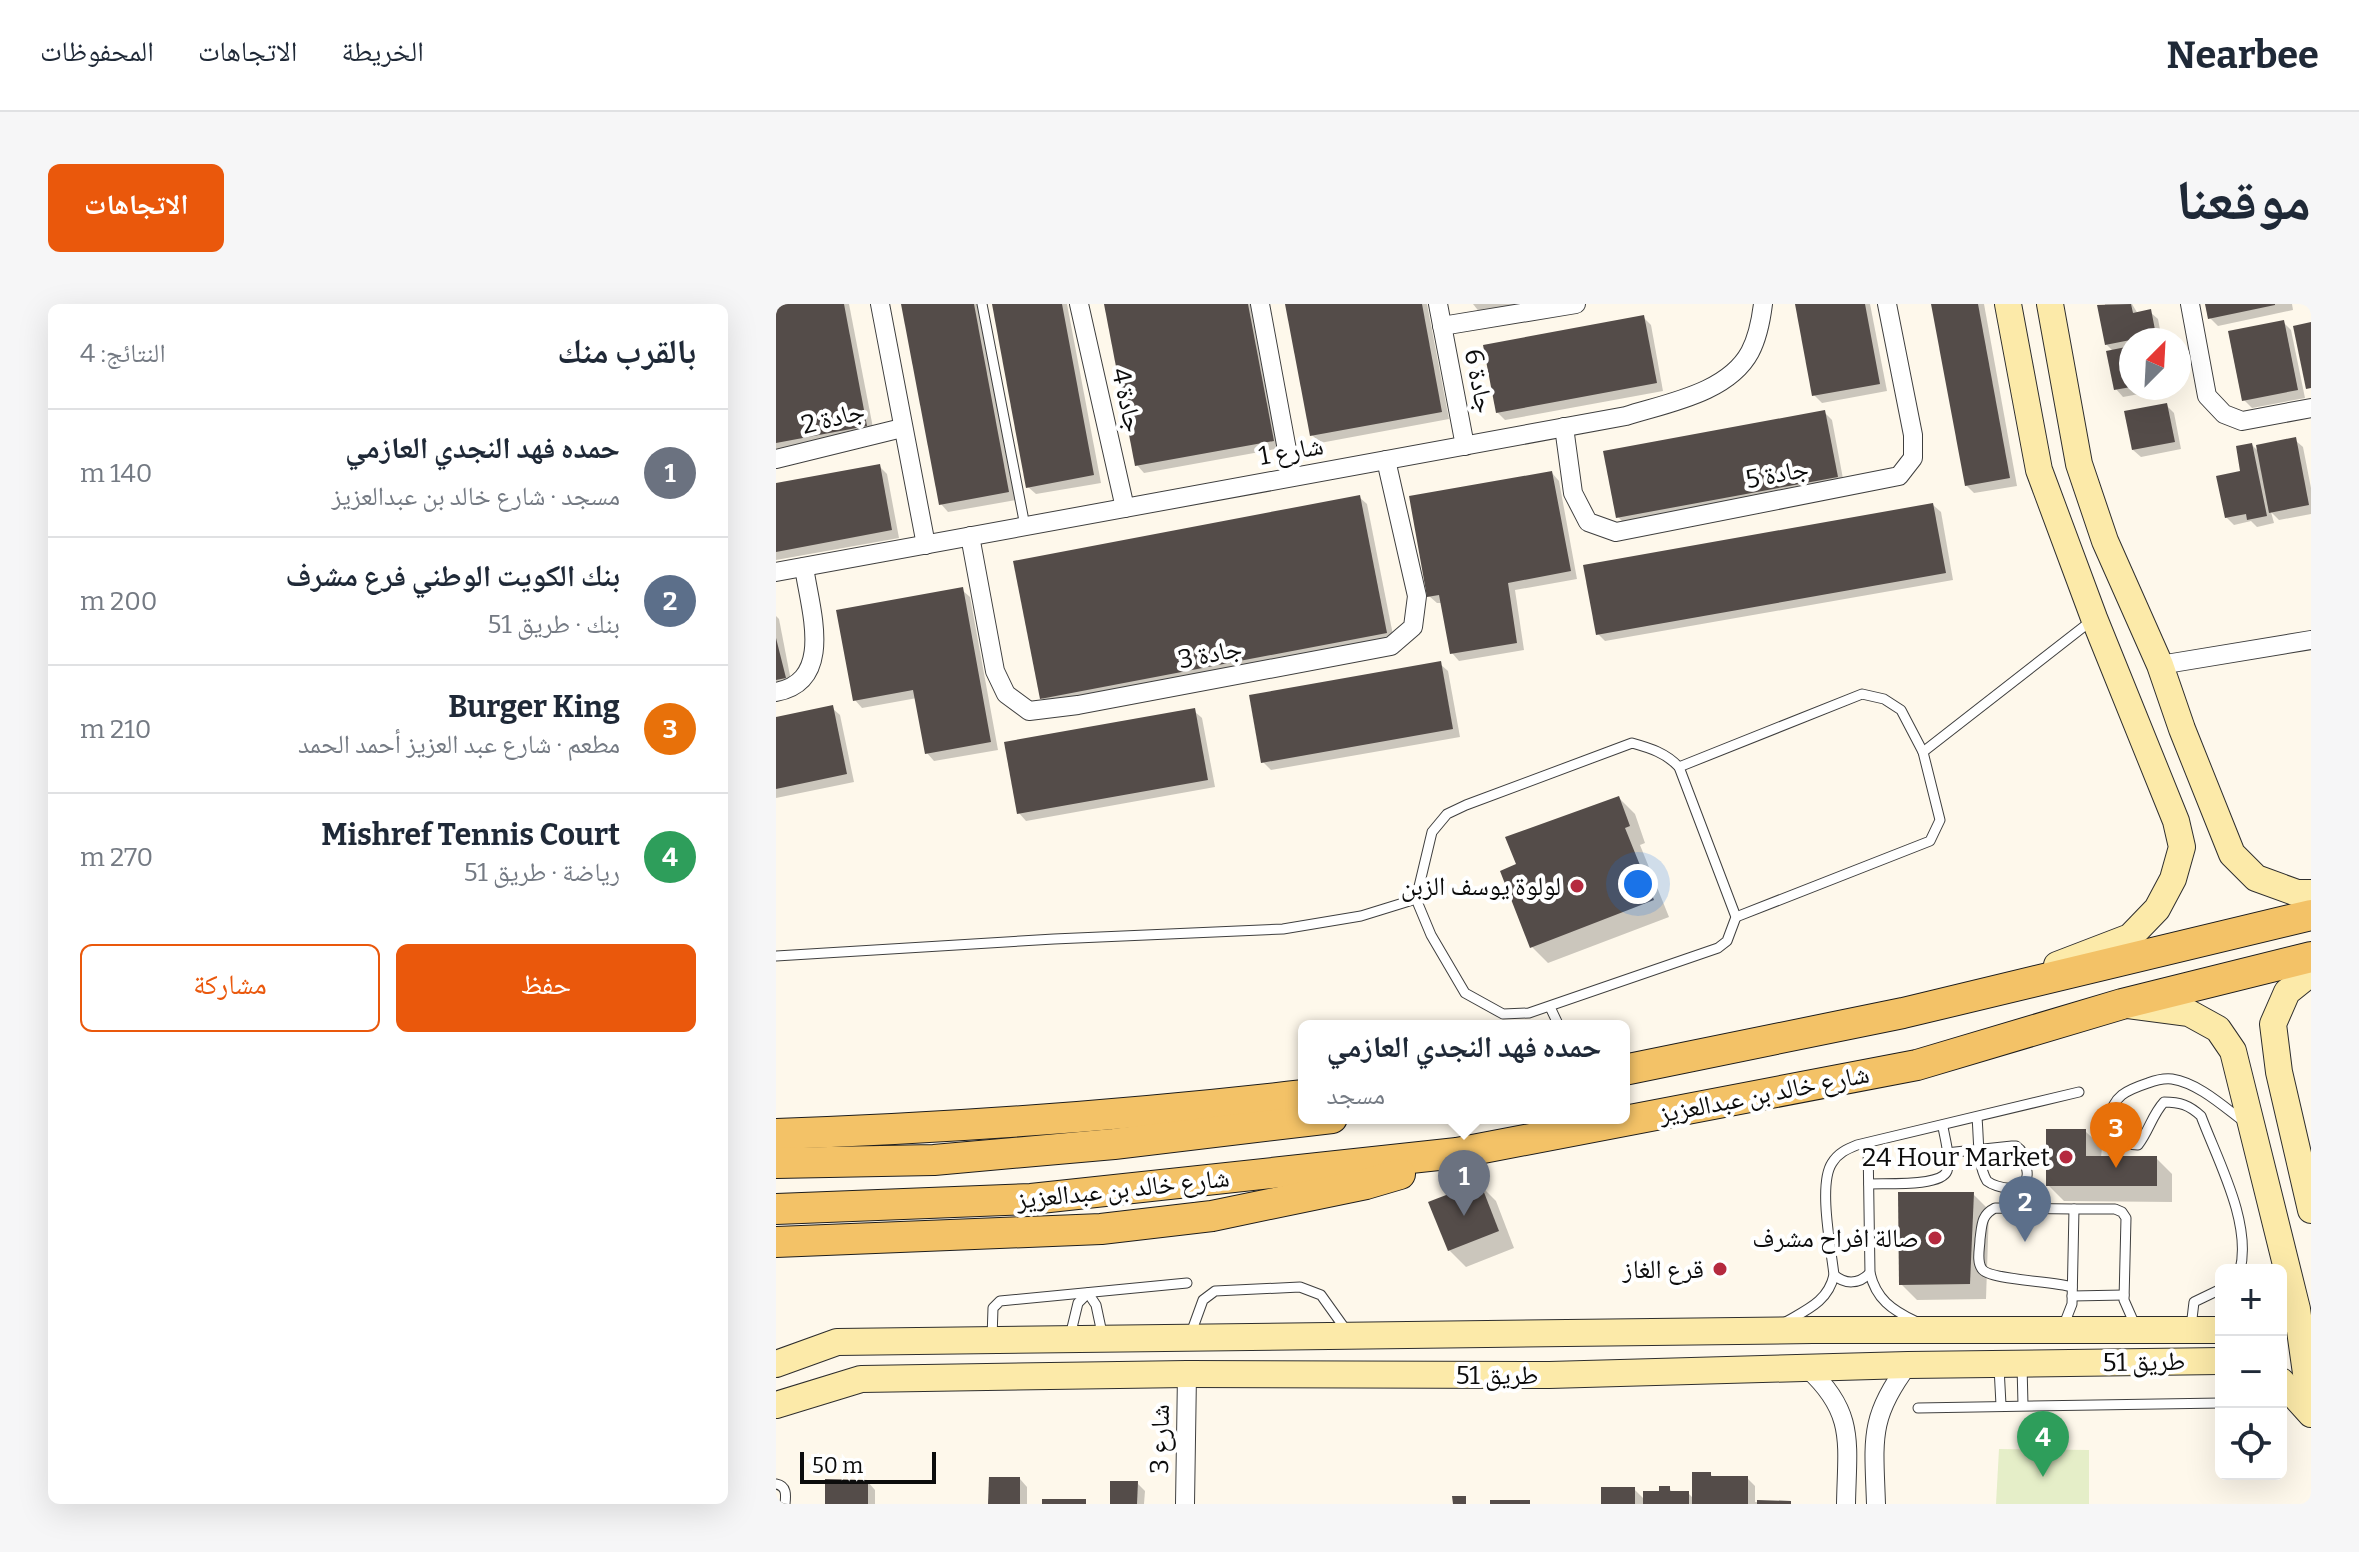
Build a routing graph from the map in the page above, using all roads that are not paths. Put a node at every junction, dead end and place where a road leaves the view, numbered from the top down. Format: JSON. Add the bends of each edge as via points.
{"nodes":[{"id":1,"x":880,"y":304,"type":"edge"},
{"id":2,"x":982,"y":304,"type":"edge"},
{"id":3,"x":1079,"y":304,"type":"edge"},
{"id":4,"x":1260,"y":304,"type":"edge"},
{"id":5,"x":1438,"y":304,"type":"edge"},
{"id":6,"x":1576,"y":304,"type":"edge"},
{"id":7,"x":1763,"y":304,"type":"edge"},
{"id":8,"x":1887,"y":304,"type":"edge"},
{"id":9,"x":2008,"y":304,"type":"edge"},
{"id":10,"x":2050,"y":304,"type":"edge"},
{"id":11,"x":2190,"y":304,"type":"edge"},
{"id":12,"x":1442,"y":326,"type":"junction"},
{"id":13,"x":2311,"y":408,"type":"edge"},
{"id":14,"x":1564,"y":427,"type":"junction"},
{"id":15,"x":902,"y":428,"type":"junction"},
{"id":16,"x":1465,"y":446,"type":"junction"},
{"id":17,"x":776,"y":459,"type":"edge"},
{"id":18,"x":1386,"y":460,"type":"junction"},
{"id":19,"x":1292,"y":477,"type":"junction"},
{"id":20,"x":1125,"y":508,"type":"junction"},
{"id":21,"x":1025,"y":526,"type":"junction"},
{"id":22,"x":970,"y":536,"type":"junction"},
{"id":23,"x":926,"y":545,"type":"junction"},
{"id":24,"x":804,"y":567,"type":"junction"},
{"id":25,"x":776,"y":572,"type":"edge"},
{"id":26,"x":2094,"y":618,"type":"junction"},
{"id":27,"x":2311,"y":640,"type":"edge"},
{"id":28,"x":2160,"y":665,"type":"junction"},
{"id":29,"x":776,"y":692,"type":"edge"},
{"id":30,"x":1923,"y":752,"type":"junction"},
{"id":31,"x":1679,"y":767,"type":"junction"},
{"id":32,"x":2216,"y":813,"type":"junction"},
{"id":33,"x":2176,"y":821,"type":"junction"},
{"id":34,"x":2311,"y":893,"type":"edge"},
{"id":35,"x":1416,"y":899,"type":"junction"},
{"id":36,"x":2311,"y":915,"type":"edge"},
{"id":37,"x":1736,"y":917,"type":"junction"},
{"id":38,"x":776,"y":956,"type":"edge"},
{"id":39,"x":2311,"y":957,"type":"edge"},
{"id":40,"x":2311,"y":973,"type":"edge"},
{"id":41,"x":1973,"y":997,"type":"junction"},
{"id":42,"x":2122,"y":1004,"type":"junction"},
{"id":43,"x":1550,"y":1007,"type":"junction"},
{"id":44,"x":1556,"y":1020,"type":"edge"},
{"id":45,"x":1632,"y":1065,"type":"edge"},
{"id":46,"x":2079,"y":1092,"type":"dead end"},
{"id":47,"x":1298,"y":1096,"type":"edge"},
{"id":48,"x":2287,"y":1100,"type":"junction"},
{"id":49,"x":1977,"y":1118,"type":"junction"},
{"id":50,"x":2249,"y":1118,"type":"junction"},
{"id":51,"x":1630,"y":1120,"type":"edge"},
{"id":52,"x":1298,"y":1122,"type":"edge"},
{"id":53,"x":1609,"y":1124,"type":"edge"},
{"id":54,"x":1943,"y":1127,"type":"junction"},
{"id":55,"x":776,"y":1134,"type":"edge"},
{"id":56,"x":1868,"y":1144,"type":"junction"},
{"id":57,"x":1980,"y":1149,"type":"junction"},
{"id":58,"x":1457,"y":1153,"type":"junction"},
{"id":59,"x":1946,"y":1153,"type":"junction"},
{"id":60,"x":776,"y":1163,"type":"edge"},
{"id":61,"x":1869,"y":1184,"type":"junction"},
{"id":62,"x":776,"y":1209,"type":"edge"},
{"id":63,"x":2074,"y":1209,"type":"junction"},
{"id":64,"x":2311,"y":1210,"type":"edge"},
{"id":65,"x":776,"y":1242,"type":"edge"},
{"id":66,"x":2281,"y":1263,"type":"edge"},
{"id":67,"x":2240,"y":1264,"type":"edge"},
{"id":68,"x":1870,"y":1273,"type":"junction"},
{"id":69,"x":1834,"y":1275,"type":"junction"},
{"id":70,"x":1187,"y":1283,"type":"dead end"},
{"id":71,"x":2072,"y":1291,"type":"junction"},
{"id":72,"x":2215,"y":1292,"type":"edge"},
{"id":73,"x":1088,"y":1293,"type":"junction"},
{"id":74,"x":2124,"y":1295,"type":"junction"},
{"id":75,"x":1937,"y":1330,"type":"junction"},
{"id":76,"x":2061,"y":1330,"type":"junction"},
{"id":77,"x":2140,"y":1330,"type":"junction"},
{"id":78,"x":2215,"y":1330,"type":"edge"},
{"id":79,"x":1770,"y":1331,"type":"junction"},
{"id":80,"x":2191,"y":1331,"type":"junction"},
{"id":81,"x":1474,"y":1334,"type":"junction"},
{"id":82,"x":1508,"y":1334,"type":"junction"},
{"id":83,"x":1350,"y":1336,"type":"junction"},
{"id":84,"x":1189,"y":1338,"type":"junction"},
{"id":85,"x":1104,"y":1340,"type":"junction"},
{"id":86,"x":981,"y":1341,"type":"junction"},
{"id":87,"x":1069,"y":1341,"type":"junction"},
{"id":88,"x":2146,"y":1361,"type":"junction"},
{"id":89,"x":2215,"y":1361,"type":"edge"},
{"id":90,"x":2011,"y":1363,"type":"junction"},
{"id":91,"x":776,"y":1364,"type":"edge"},
{"id":92,"x":1908,"y":1365,"type":"junction"},
{"id":93,"x":1808,"y":1369,"type":"junction"},
{"id":94,"x":1187,"y":1374,"type":"junction"},
{"id":95,"x":1475,"y":1374,"type":"junction"},
{"id":96,"x":1509,"y":1375,"type":"junction"},
{"id":97,"x":970,"y":1377,"type":"junction"},
{"id":98,"x":2287,"y":1387,"type":"edge"},
{"id":99,"x":2215,"y":1403,"type":"edge"},
{"id":100,"x":776,"y":1405,"type":"edge"},
{"id":101,"x":2001,"y":1405,"type":"junction"},
{"id":102,"x":2023,"y":1405,"type":"junction"},
{"id":103,"x":1918,"y":1408,"type":"dead end"},
{"id":104,"x":2311,"y":1411,"type":"edge"},
{"id":105,"x":1847,"y":1432,"type":"junction"},
{"id":106,"x":1874,"y":1434,"type":"junction"},
{"id":107,"x":776,"y":1484,"type":"edge"},
{"id":108,"x":785,"y":1504,"type":"edge"},
{"id":109,"x":1185,"y":1504,"type":"edge"},
{"id":110,"x":1846,"y":1504,"type":"edge"},
{"id":111,"x":1876,"y":1504,"type":"edge"}],
"edges":[{"from":1,"to":15,"type":"street","name":"جادة 2"},
{"from":2,"to":21,"type":"lane"},
{"from":3,"to":20,"type":"street","name":"جادة 4"},
{"from":4,"to":19,"type":"street"},
{"from":5,"to":12,"type":"street","name":"جادة 6"},
{"from":6,"to":12,"type":"street","name":"جادة 6"},
{"from":7,"to":14,"type":"street","name":"شارع 1","via":[[1749,354],[1722,382],[1626,416]]},
{"from":8,"to":14,"type":"street","name":"جادة 5","via":[[1913,435],[1913,458],[1899,476],[1616,532],[1588,522],[1573,493]]},
{"from":9,"to":26,"type":"street","via":[[2039,470]]},
{"from":10,"to":28,"type":"street","via":[[2079,464],[2105,541]]},
{"from":11,"to":13,"type":"street","via":[[2207,396],[2224,414],[2242,421]]},
{"from":12,"to":16,"type":"street","name":"جادة 6"},
{"from":14,"to":16,"type":"street","name":"شارع 1"},
{"from":15,"to":17,"type":"street","name":"جادة 2"},
{"from":15,"to":23,"type":"street","name":"جادة 2"},
{"from":16,"to":18,"type":"street","name":"شارع 1"},
{"from":18,"to":19,"type":"street","name":"شارع 1"},
{"from":18,"to":22,"type":"street","name":"جادة 3","via":[[1417,596],[1413,627],[1391,646],[1078,705],[1029,711],[1006,694],[995,671]]},
{"from":19,"to":20,"type":"street","name":"شارع 1"},
{"from":20,"to":21,"type":"street","name":"شارع 1"},
{"from":21,"to":22,"type":"street","name":"شارع 1"},
{"from":22,"to":23,"type":"street","name":"شارع 1"},
{"from":23,"to":24,"type":"street","name":"شارع 1"},
{"from":24,"to":25,"type":"street","name":"شارع 1"},
{"from":24,"to":29,"type":"street","via":[[815,655],[807,675],[793,689]]},
{"from":26,"to":30,"type":"lane"},
{"from":26,"to":33,"type":"street"},
{"from":27,"to":28,"type":"street"},
{"from":28,"to":32,"type":"street"},
{"from":30,"to":31,"type":"lane","via":[[1901,710],[1862,694]]},
{"from":30,"to":37,"type":"lane","via":[[1940,820],[1930,841]]},
{"from":31,"to":35,"type":"lane","via":[[1653,749],[1632,743],[1447,814],[1432,832]]},
{"from":31,"to":37,"type":"lane"},
{"from":32,"to":33,"type":"street","via":[[2211,833],[2203,840],[2185,834]]},
{"from":32,"to":34,"type":"street","via":[[2232,854],[2256,878]]},
{"from":33,"to":41,"type":"street","via":[[2182,847],[2173,879],[2157,909],[2130,937]]},
{"from":35,"to":38,"type":"lane","via":[[1361,916],[1283,929]]},
{"from":35,"to":43,"type":"lane","via":[[1465,993],[1503,1014]]},
{"from":36,"to":41,"type":"main road","name":"شارع خالد بن عبدالعزيز"},
{"from":37,"to":43,"type":"lane","via":[[1727,941],[1718,948]]},
{"from":39,"to":42,"type":"main road","name":"شارع خالد بن عبدالعزيز"},
{"from":40,"to":48,"type":"street","via":[[2287,992],[2273,1024]]},
{"from":41,"to":45,"type":"main road","name":"شارع خالد بن عبدالعزيز"},
{"from":42,"to":50,"type":"street","via":[[2189,1013],[2218,1029],[2233,1051]]},
{"from":42,"to":51,"type":"main road","name":"شارع خالد بن عبدالعزيز","via":[[1917,1065]]},
{"from":43,"to":44,"type":"lane"},
{"from":46,"to":49,"type":"lane"},
{"from":47,"to":55,"type":"main road","via":[[889,1130]]},
{"from":48,"to":50,"type":"street","via":[[2272,1087],[2254,1091],[2248,1098]]},
{"from":48,"to":64,"type":"street"},
{"from":49,"to":54,"type":"lane"},
{"from":49,"to":57,"type":"lane"},
{"from":50,"to":66,"type":"street"},
{"from":50,"to":67,"type":"lane","via":[[2174,1079],[2162,1078],[2130,1089],[2111,1107],[2110,1135],[2115,1143],[2130,1146],[2145,1137],[2164,1102],[2179,1102],[2201,1116],[2240,1222]]},
{"from":52,"to":60,"type":"main road","name":"شارع خالد بن عبدالعزيز","via":[[934,1160]]},
{"from":53,"to":58,"type":"main road","name":"شارع خالد بن عبدالعزيز"},
{"from":54,"to":56,"type":"lane"},
{"from":54,"to":59,"type":"lane"},
{"from":56,"to":61,"type":"lane"},
{"from":56,"to":69,"type":"lane","via":[[1838,1154],[1827,1172]]},
{"from":57,"to":57,"type":"lane","via":[[2019,1147],[2024,1183],[1992,1185],[1984,1176]]},
{"from":57,"to":59,"type":"lane"},
{"from":58,"to":62,"type":"main road","name":"شارع خالد بن عبدالعزيز","via":[[1119,1191]]},
{"from":58,"to":65,"type":"main road","via":[[1366,1184],[1212,1216],[1101,1229]]},
{"from":59,"to":61,"type":"lane","via":[[1948,1169],[1937,1181]]},
{"from":61,"to":68,"type":"lane"},
{"from":63,"to":71,"type":"lane"},
{"from":63,"to":71,"type":"lane","via":[[1986,1212],[1979,1260],[1990,1276],[2046,1280]]},
{"from":63,"to":74,"type":"lane","via":[[2115,1209],[2126,1218]]},
{"from":66,"to":104,"type":"street","via":[[2297,1309]]},
{"from":68,"to":69,"type":"lane","via":[[1853,1282]]},
{"from":68,"to":75,"type":"lane","via":[[1887,1305]]},
{"from":69,"to":79,"type":"lane","via":[[1820,1302]]},
{"from":70,"to":73,"type":"lane"},
{"from":71,"to":74,"type":"lane"},
{"from":71,"to":76,"type":"lane"},
{"from":72,"to":80,"type":"lane","via":[[2194,1302]]},
{"from":73,"to":85,"type":"lane"},
{"from":73,"to":86,"type":"lane","via":[[1000,1301]]},
{"from":73,"to":87,"type":"lane","via":[[1078,1303]]},
{"from":74,"to":77,"type":"lane"},
{"from":75,"to":76,"type":"street","name":"طريق 51"},
{"from":75,"to":79,"type":"street","name":"طريق 51"},
{"from":76,"to":77,"type":"street","name":"طريق 51"},
{"from":77,"to":80,"type":"street","name":"طريق 51"},
{"from":77,"to":88,"type":"street"},
{"from":78,"to":80,"type":"street","name":"طريق 51"},
{"from":79,"to":82,"type":"street","name":"طريق 51"},
{"from":81,"to":82,"type":"street","name":"طريق 51"},
{"from":81,"to":83,"type":"street","name":"طريق 51"},
{"from":81,"to":95,"type":"street"},
{"from":82,"to":96,"type":"street"},
{"from":83,"to":84,"type":"street","name":"طريق 51"},
{"from":83,"to":84,"type":"lane","via":[[1321,1295],[1300,1287],[1215,1291],[1203,1300]]},
{"from":84,"to":85,"type":"street","name":"طريق 51"},
{"from":85,"to":87,"type":"street","name":"طريق 51"},
{"from":86,"to":87,"type":"street","name":"طريق 51"},
{"from":86,"to":91,"type":"street","name":"طريق 51","via":[[837,1342]]},
{"from":86,"to":97,"type":"street"},
{"from":88,"to":89,"type":"street","name":"طريق 51"},
{"from":88,"to":90,"type":"street","name":"طريق 51"},
{"from":90,"to":92,"type":"street","name":"طريق 51"},
{"from":90,"to":101,"type":"lane"},
{"from":90,"to":102,"type":"lane"},
{"from":92,"to":93,"type":"street","name":"طريق 51"},
{"from":92,"to":106,"type":"street","via":[[1891,1387]]},
{"from":93,"to":96,"type":"street","name":"طريق 51"},
{"from":93,"to":105,"type":"street","via":[[1837,1401]]},
{"from":94,"to":95,"type":"street","name":"طريق 51"},
{"from":94,"to":97,"type":"street","name":"طريق 51"},
{"from":94,"to":109,"type":"street","name":"شارع 3"},
{"from":95,"to":96,"type":"street","name":"طريق 51"},
{"from":97,"to":100,"type":"street","name":"طريق 51","via":[[861,1379]]},
{"from":98,"to":104,"type":"street"},
{"from":99,"to":102,"type":"lane"},
{"from":101,"to":102,"type":"lane"},
{"from":101,"to":103,"type":"lane"},
{"from":105,"to":106,"type":"street"},
{"from":105,"to":110,"type":"street"},
{"from":106,"to":111,"type":"street"},
{"from":107,"to":108,"type":"lane","via":[[786,1491]]}]}
